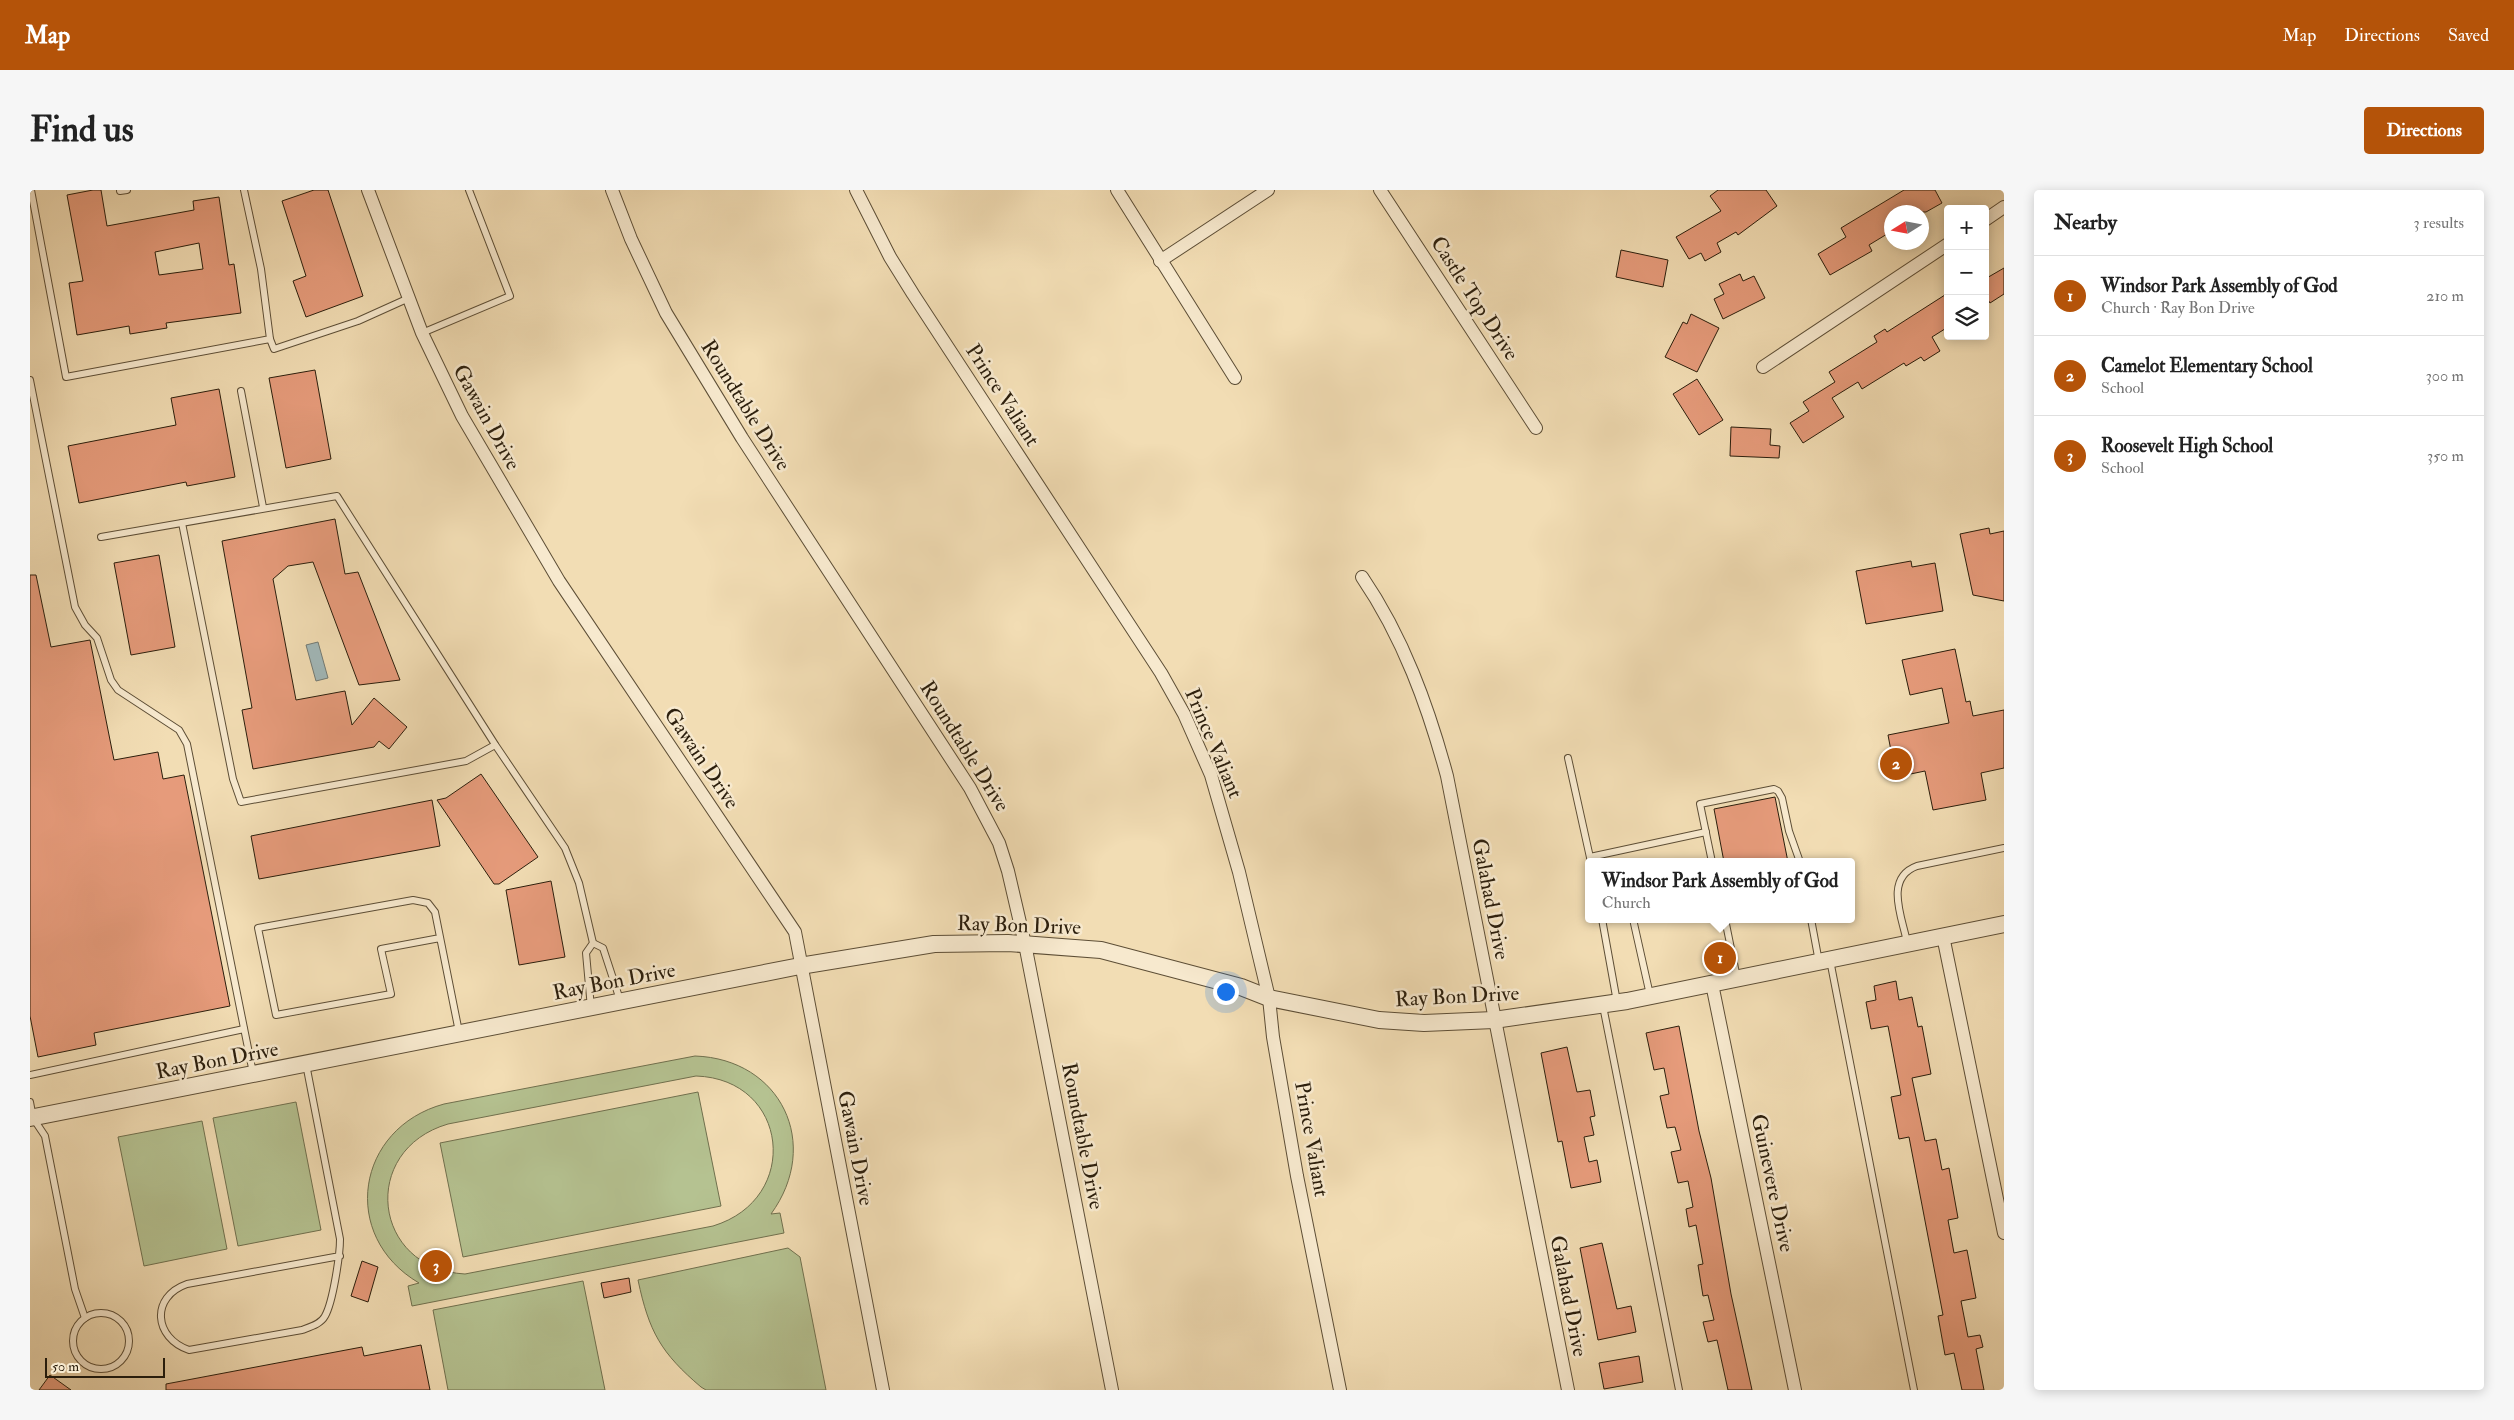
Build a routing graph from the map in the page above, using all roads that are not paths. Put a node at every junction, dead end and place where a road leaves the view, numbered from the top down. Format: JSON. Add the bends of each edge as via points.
{"nodes":[{"id":1,"x":31,"y":190,"type":"edge"},
{"id":2,"x":244,"y":190,"type":"edge"},
{"id":3,"x":368,"y":190,"type":"edge"},
{"id":4,"x":469,"y":190,"type":"edge"},
{"id":5,"x":612,"y":190,"type":"edge"},
{"id":6,"x":856,"y":190,"type":"edge"},
{"id":7,"x":1117,"y":190,"type":"edge"},
{"id":8,"x":1268,"y":190,"type":"edge"},
{"id":9,"x":1380,"y":190,"type":"edge"},
{"id":10,"x":2004,"y":207,"type":"edge"},
{"id":11,"x":1989,"y":217,"type":"edge"},
{"id":12,"x":1944,"y":247,"type":"edge"},
{"id":13,"x":1160,"y":261,"type":"junction"},
{"id":14,"x":409,"y":298,"type":"junction"},
{"id":15,"x":422,"y":332,"type":"junction"},
{"id":16,"x":270,"y":339,"type":"junction"},
{"id":17,"x":1763,"y":367,"type":"dead end"},
{"id":18,"x":1235,"y":378,"type":"dead end"},
{"id":19,"x":30,"y":380,"type":"edge"},
{"id":20,"x":241,"y":391,"type":"dead end"},
{"id":21,"x":1536,"y":428,"type":"dead end"},
{"id":22,"x":263,"y":507,"type":"junction"},
{"id":23,"x":182,"y":523,"type":"junction"},
{"id":24,"x":101,"y":537,"type":"dead end"},
{"id":25,"x":1362,"y":577,"type":"dead end"},
{"id":26,"x":495,"y":745,"type":"junction"},
{"id":27,"x":1568,"y":758,"type":"dead end"},
{"id":28,"x":1706,"y":832,"type":"junction"},
{"id":29,"x":2004,"y":848,"type":"edge"},
{"id":30,"x":1590,"y":858,"type":"edge"},
{"id":31,"x":1594,"y":858,"type":"edge"},
{"id":32,"x":1711,"y":858,"type":"edge"},
{"id":33,"x":1799,"y":858,"type":"edge"},
{"id":34,"x":1602,"y":923,"type":"edge"},
{"id":35,"x":1634,"y":923,"type":"edge"},
{"id":36,"x":1726,"y":923,"type":"edge"},
{"id":37,"x":1812,"y":923,"type":"edge"},
{"id":38,"x":2004,"y":924,"type":"edge"},
{"id":39,"x":1944,"y":936,"type":"junction"},
{"id":40,"x":440,"y":938,"type":"junction"},
{"id":41,"x":593,"y":943,"type":"junction"},
{"id":42,"x":1907,"y":943,"type":"junction"},
{"id":43,"x":1025,"y":944,"type":"junction"},
{"id":44,"x":1825,"y":961,"type":"junction"},
{"id":45,"x":800,"y":966,"type":"junction"},
{"id":46,"x":1738,"y":979,"type":"junction"},
{"id":47,"x":1712,"y":984,"type":"junction"},
{"id":48,"x":1650,"y":996,"type":"junction"},
{"id":49,"x":1270,"y":998,"type":"junction"},
{"id":50,"x":621,"y":1002,"type":"junction"},
{"id":51,"x":1610,"y":1003,"type":"junction"},
{"id":52,"x":591,"y":1008,"type":"junction"},
{"id":53,"x":1494,"y":1020,"type":"junction"},
{"id":54,"x":244,"y":1029,"type":"junction"},
{"id":55,"x":460,"y":1033,"type":"junction"},
{"id":56,"x":306,"y":1064,"type":"junction"},
{"id":57,"x":253,"y":1074,"type":"junction"},
{"id":58,"x":30,"y":1075,"type":"edge"},
{"id":59,"x":31,"y":1112,"type":"edge"},
{"id":60,"x":2004,"y":1233,"type":"edge"},
{"id":61,"x":340,"y":1256,"type":"junction"},
{"id":62,"x":85,"y":1318,"type":"junction"},
{"id":63,"x":883,"y":1390,"type":"edge"},
{"id":64,"x":1112,"y":1390,"type":"edge"},
{"id":65,"x":1340,"y":1390,"type":"edge"},
{"id":66,"x":1568,"y":1390,"type":"edge"},
{"id":67,"x":1679,"y":1390,"type":"edge"},
{"id":68,"x":1795,"y":1390,"type":"edge"},
{"id":69,"x":1914,"y":1390,"type":"edge"}],
"edges":[{"from":1,"to":16,"type":"lane","via":[[66,377]]},
{"from":2,"to":16,"type":"lane","via":[[261,269]]},
{"from":3,"to":14,"type":"street","name":"Gawain Drive"},
{"from":4,"to":15,"type":"lane","via":[[510,296]]},
{"from":5,"to":43,"type":"street","name":"Roundtable Drive","via":[[671,322],[742,438],[987,816],[1008,871]]},
{"from":6,"to":49,"type":"street","name":"Prince Valiant","via":[[913,294],[1161,673],[1184,714],[1220,804]]},
{"from":7,"to":13,"type":"street"},
{"from":8,"to":13,"type":"street"},
{"from":9,"to":21,"type":"street","name":"Castle Top Drive"},
{"from":10,"to":11,"type":"street"},
{"from":12,"to":17,"type":"street"},
{"from":13,"to":18,"type":"street"},
{"from":14,"to":15,"type":"street","name":"Gawain Drive"},
{"from":14,"to":16,"type":"lane","via":[[358,321],[274,350]]},
{"from":15,"to":45,"type":"street","name":"Gawain Drive","via":[[454,402],[538,547],[795,932]]},
{"from":19,"to":54,"type":"lane","via":[[75,607],[85,626],[98,638],[110,680],[118,690],[179,730],[187,744]]},
{"from":20,"to":22,"type":"lane"},
{"from":22,"to":23,"type":"lane"},
{"from":22,"to":26,"type":"lane","via":[[337,496]]},
{"from":23,"to":24,"type":"lane"},
{"from":23,"to":26,"type":"lane","via":[[233,779],[241,802],[466,761]]},
{"from":25,"to":53,"type":"street","name":"Galahad Drive","via":[[1401,644],[1436,738],[1447,776]]},
{"from":26,"to":41,"type":"lane","via":[[565,848],[579,883]]},
{"from":27,"to":30,"type":"lane"},
{"from":28,"to":31,"type":"lane"},
{"from":28,"to":32,"type":"lane"},
{"from":28,"to":33,"type":"lane","via":[[1700,804],[1774,790],[1782,798]]},
{"from":29,"to":42,"type":"lane","via":[[1917,866],[1904,872],[1897,889]]},
{"from":34,"to":51,"type":"lane"},
{"from":35,"to":48,"type":"lane"},
{"from":36,"to":46,"type":"lane"},
{"from":37,"to":44,"type":"lane"},
{"from":38,"to":39,"type":"street","name":"Ray Bon Drive"},
{"from":39,"to":42,"type":"street","name":"Ray Bon Drive"},
{"from":39,"to":60,"type":"street"},
{"from":40,"to":40,"type":"lane","via":[[435,912],[428,903],[413,900],[258,928],[276,1015],[391,994],[381,949]]},
{"from":40,"to":55,"type":"lane"},
{"from":41,"to":50,"type":"lane","via":[[603,948]]},
{"from":41,"to":52,"type":"lane","via":[[586,953]]},
{"from":42,"to":44,"type":"street","name":"Ray Bon Drive"},
{"from":43,"to":45,"type":"street","name":"Ray Bon Drive","via":[[934,944]]},
{"from":43,"to":49,"type":"street","name":"Ray Bon Drive","via":[[1101,950],[1242,987]]},
{"from":43,"to":64,"type":"street","name":"Roundtable Drive"},
{"from":44,"to":46,"type":"street","name":"Ray Bon Drive"},
{"from":44,"to":69,"type":"lane"},
{"from":45,"to":50,"type":"street","name":"Ray Bon Drive"},
{"from":45,"to":63,"type":"street","name":"Gawain Drive"},
{"from":46,"to":47,"type":"street","name":"Ray Bon Drive"},
{"from":47,"to":48,"type":"street","name":"Ray Bon Drive"},
{"from":47,"to":68,"type":"street","name":"Guinevere Drive"},
{"from":48,"to":51,"type":"street","name":"Ray Bon Drive"},
{"from":49,"to":53,"type":"street","name":"Ray Bon Drive","via":[[1379,1020],[1424,1023]]},
{"from":49,"to":65,"type":"street","name":"Prince Valiant","via":[[1273,1037],[1297,1176]]},
{"from":50,"to":52,"type":"street","name":"Ray Bon Drive"},
{"from":51,"to":53,"type":"street","name":"Ray Bon Drive"},
{"from":51,"to":67,"type":"lane"},
{"from":52,"to":55,"type":"street","name":"Ray Bon Drive"},
{"from":53,"to":66,"type":"street","name":"Galahad Drive"},
{"from":54,"to":57,"type":"lane"},
{"from":54,"to":58,"type":"lane"},
{"from":55,"to":56,"type":"street","name":"Ray Bon Drive"},
{"from":56,"to":57,"type":"street","name":"Ray Bon Drive"},
{"from":56,"to":61,"type":"lane","via":[[340,1239]]},
{"from":57,"to":59,"type":"street","name":"Ray Bon Drive"},
{"from":59,"to":62,"type":"lane","via":[[45,1136],[75,1289]]},
{"from":61,"to":61,"type":"lane","via":[[174,1288],[163,1300],[161,1318],[166,1335],[175,1345],[189,1350],[302,1330],[317,1324],[325,1316]]},
{"from":62,"to":62,"type":"lane","via":[[79,1323],[73,1338],[81,1361],[103,1370],[118,1364],[130,1344],[122,1321],[100,1312]]}]}
